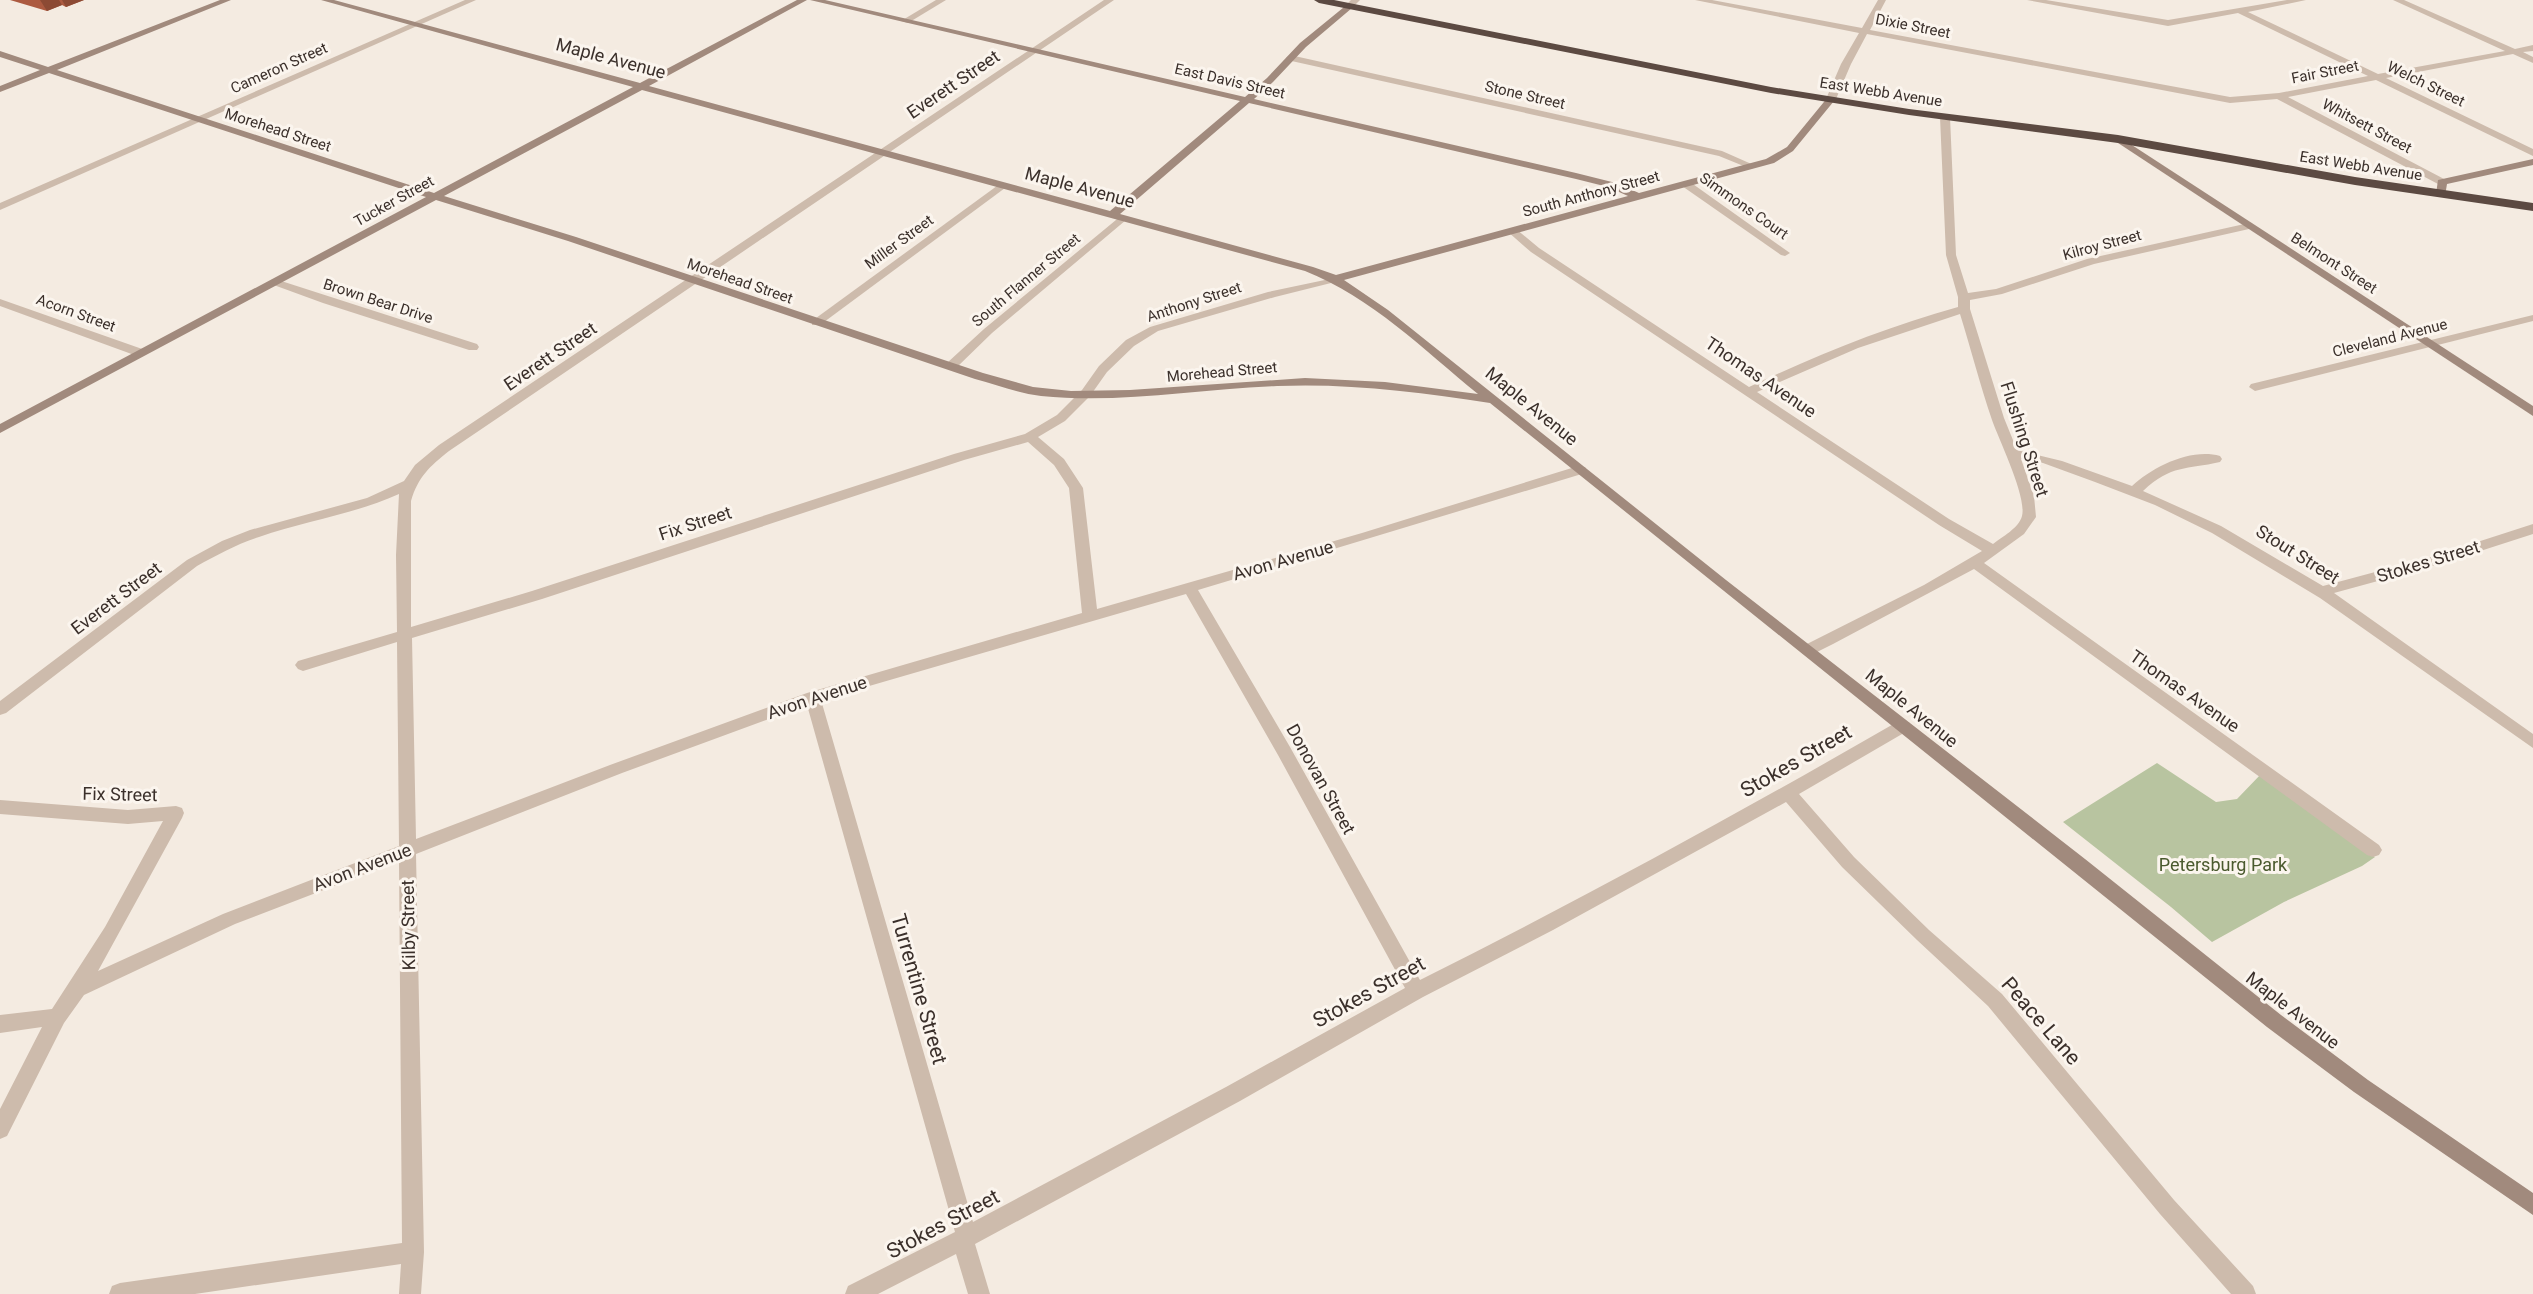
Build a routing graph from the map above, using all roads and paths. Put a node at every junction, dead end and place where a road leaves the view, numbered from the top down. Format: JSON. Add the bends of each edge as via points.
{"nodes":[{"id":1,"x":227,"y":0,"type":"edge"},
{"id":2,"x":325,"y":0,"type":"edge"},
{"id":3,"x":471,"y":0,"type":"edge"},
{"id":4,"x":803,"y":0,"type":"edge"},
{"id":5,"x":814,"y":0,"type":"edge"},
{"id":6,"x":942,"y":0,"type":"edge"},
{"id":7,"x":1110,"y":0,"type":"edge"},
{"id":8,"x":1319,"y":0,"type":"edge"},
{"id":9,"x":1699,"y":0,"type":"edge"},
{"id":10,"x":1882,"y":0,"type":"edge"},
{"id":11,"x":2031,"y":0,"type":"edge"},
{"id":12,"x":2302,"y":0,"type":"edge"},
{"id":13,"x":2397,"y":0,"type":"edge"},
{"id":14,"x":1353,"y":3,"type":"edge"},
{"id":15,"x":2240,"y":11,"type":"junction"},
{"id":16,"x":905,"y":21,"type":"junction"},
{"id":17,"x":414,"y":24,"type":"junction"},
{"id":18,"x":1865,"y":30,"type":"junction"},
{"id":19,"x":2533,"y":48,"type":"edge"},
{"id":20,"x":1035,"y":51,"type":"junction"},
{"id":21,"x":2514,"y":52,"type":"junction"},
{"id":22,"x":0,"y":54,"type":"edge"},
{"id":23,"x":1290,"y":58,"type":"junction"},
{"id":24,"x":2533,"y":60,"type":"edge"},
{"id":25,"x":50,"y":69,"type":"junction"},
{"id":26,"x":2376,"y":77,"type":"junction"},
{"id":27,"x":2122,"y":80,"type":"joint"},
{"id":28,"x":640,"y":87,"type":"junction"},
{"id":29,"x":0,"y":89,"type":"edge"},
{"id":30,"x":2279,"y":96,"type":"junction"},
{"id":31,"x":1831,"y":99,"type":"junction"},
{"id":32,"x":1248,"y":100,"type":"junction"},
{"id":33,"x":1945,"y":117,"type":"junction"},
{"id":34,"x":199,"y":119,"type":"junction"},
{"id":35,"x":2118,"y":140,"type":"junction"},
{"id":36,"x":882,"y":152,"type":"junction"},
{"id":37,"x":2533,"y":153,"type":"edge"},
{"id":38,"x":2533,"y":162,"type":"edge"},
{"id":39,"x":1751,"y":166,"type":"junction"},
{"id":40,"x":1686,"y":184,"type":"junction"},
{"id":41,"x":1001,"y":186,"type":"junction"},
{"id":42,"x":2442,"y":188,"type":"junction"},
{"id":43,"x":433,"y":196,"type":"junction"},
{"id":44,"x":1636,"y":196,"type":"junction"},
{"id":45,"x":0,"y":207,"type":"edge"},
{"id":46,"x":2533,"y":207,"type":"edge"},
{"id":47,"x":1117,"y":217,"type":"junction"},
{"id":48,"x":2249,"y":226,"type":"junction"},
{"id":49,"x":1512,"y":231,"type":"junction"},
{"id":50,"x":1785,"y":253,"type":"dead end"},
{"id":51,"x":1335,"y":279,"type":"junction"},
{"id":52,"x":695,"y":281,"type":"junction"},
{"id":53,"x":275,"y":282,"type":"junction"},
{"id":54,"x":0,"y":302,"type":"edge"},
{"id":55,"x":1964,"y":303,"type":"junction"},
{"id":56,"x":2533,"y":318,"type":"edge"},
{"id":57,"x":816,"y":323,"type":"junction"},
{"id":58,"x":2428,"y":343,"type":"junction"},
{"id":59,"x":473,"y":347,"type":"dead end"},
{"id":60,"x":141,"y":353,"type":"junction"},
{"id":61,"x":951,"y":366,"type":"junction"},
{"id":62,"x":2255,"y":387,"type":"dead end"},
{"id":63,"x":1748,"y":392,"type":"junction"},
{"id":64,"x":1086,"y":393,"type":"junction"},
{"id":65,"x":1492,"y":400,"type":"junction"},
{"id":66,"x":2533,"y":412,"type":"edge"},
{"id":67,"x":0,"y":429,"type":"edge"},
{"id":68,"x":1030,"y":436,"type":"junction"},
{"id":69,"x":2014,"y":454,"type":"junction"},
{"id":70,"x":2215,"y":459,"type":"dead end"},
{"id":71,"x":1580,"y":470,"type":"junction"},
{"id":72,"x":409,"y":484,"type":"junction"},
{"id":73,"x":2135,"y":491,"type":"junction"},
{"id":74,"x":2533,"y":529,"type":"edge"},
{"id":75,"x":1992,"y":550,"type":"junction"},
{"id":76,"x":1974,"y":562,"type":"junction"},
{"id":77,"x":1189,"y":587,"type":"junction"},
{"id":78,"x":2322,"y":591,"type":"junction"},
{"id":79,"x":1090,"y":616,"type":"junction"},
{"id":80,"x":405,"y":636,"type":"junction"},
{"id":81,"x":1808,"y":650,"type":"junction"},
{"id":82,"x":303,"y":665,"type":"dead end"},
{"id":83,"x":812,"y":697,"type":"junction"},
{"id":84,"x":0,"y":709,"type":"edge"},
{"id":85,"x":1903,"y":726,"type":"junction"},
{"id":86,"x":2533,"y":742,"type":"edge"},
{"id":87,"x":1788,"y":793,"type":"junction"},
{"id":88,"x":0,"y":807,"type":"edge"},
{"id":89,"x":407,"y":850,"type":"junction"},
{"id":90,"x":2373,"y":850,"type":"dead end"},
{"id":91,"x":77,"y":989,"type":"junction"},
{"id":92,"x":1416,"y":991,"type":"junction"},
{"id":93,"x":57,"y":1017,"type":"junction"},
{"id":94,"x":0,"y":1024,"type":"edge"},
{"id":95,"x":0,"y":1130,"type":"edge"},
{"id":96,"x":2533,"y":1205,"type":"edge"},
{"id":97,"x":967,"y":1237,"type":"junction"},
{"id":98,"x":413,"y":1252,"type":"junction"},
{"id":99,"x":120,"y":1294,"type":"edge"},
{"id":100,"x":410,"y":1294,"type":"edge"},
{"id":101,"x":856,"y":1294,"type":"edge"},
{"id":102,"x":979,"y":1294,"type":"edge"},
{"id":103,"x":2245,"y":1294,"type":"edge"}],
"edges":[{"from":1,"to":25,"type":"street"},
{"from":2,"to":17,"type":"street","name":"Maple Avenue"},
{"from":3,"to":17,"type":"street","name":"Cameron Street"},
{"from":4,"to":28,"type":"street","name":"Tucker Street"},
{"from":5,"to":16,"type":"street","name":"East Davis Street"},
{"from":6,"to":16,"type":"street"},
{"from":7,"to":20,"type":"street","name":"Everett Street"},
{"from":8,"to":14,"type":"highway","name":"East Webb Avenue"},
{"from":9,"to":18,"type":"street","name":"Dixie Street"},
{"from":10,"to":18,"type":"street"},
{"from":11,"to":15,"type":"street","via":[[2158,22]]},
{"from":12,"to":15,"type":"street"},
{"from":13,"to":21,"type":"street"},
{"from":14,"to":23,"type":"street","name":"South Flanner Street"},
{"from":14,"to":31,"type":"highway","name":"East Webb Avenue","via":[[1668,71]]},
{"from":15,"to":26,"type":"street","name":"Welch Street"},
{"from":16,"to":20,"type":"street","name":"East Davis Street"},
{"from":17,"to":28,"type":"street","name":"Maple Avenue"},
{"from":17,"to":34,"type":"street","name":"Cameron Street"},
{"from":18,"to":27,"type":"street","name":"Dixie Street"},
{"from":18,"to":31,"type":"street"},
{"from":19,"to":21,"type":"street","name":"Fair Street"},
{"from":20,"to":32,"type":"street","name":"East Davis Street"},
{"from":20,"to":36,"type":"street","name":"Everett Street"},
{"from":21,"to":24,"type":"street"},
{"from":21,"to":26,"type":"street","name":"Fair Street"},
{"from":22,"to":25,"type":"street","name":"Morehead Street"},
{"from":23,"to":32,"type":"street","name":"South Flanner Street"},
{"from":23,"to":39,"type":"street","name":"Stone Street","via":[[1722,154]]},
{"from":25,"to":29,"type":"street"},
{"from":25,"to":34,"type":"street","name":"Morehead Street"},
{"from":26,"to":30,"type":"street","name":"Fair Street"},
{"from":26,"to":37,"type":"street","name":"Welch Street"},
{"from":27,"to":30,"type":"street","name":"Fair Street","via":[[2222,99]]},
{"from":28,"to":36,"type":"street","name":"Maple Avenue"},
{"from":28,"to":43,"type":"street","name":"Tucker Street"},
{"from":30,"to":42,"type":"street","name":"Whitsett Street"},
{"from":31,"to":33,"type":"highway","name":"East Webb Avenue"},
{"from":31,"to":39,"type":"street","name":"South Anthony Street","via":[[1790,149]]},
{"from":32,"to":44,"type":"street","name":"East Davis Street","via":[[1612,185]]},
{"from":32,"to":47,"type":"street","name":"South Flanner Street"},
{"from":33,"to":35,"type":"highway","name":"East Webb Avenue"},
{"from":33,"to":55,"type":"street","name":"Flushing Street","via":[[1951,255]]},
{"from":34,"to":43,"type":"street","name":"Morehead Street"},
{"from":34,"to":45,"type":"street","name":"Cameron Street"},
{"from":35,"to":42,"type":"highway","name":"East Webb Avenue"},
{"from":35,"to":48,"type":"street","name":"Belmont Street"},
{"from":36,"to":41,"type":"street","name":"Maple Avenue"},
{"from":36,"to":52,"type":"street","name":"Everett Street"},
{"from":38,"to":42,"type":"street"},
{"from":39,"to":40,"type":"street","name":"South Anthony Street"},
{"from":40,"to":44,"type":"street","name":"South Anthony Street"},
{"from":40,"to":50,"type":"street","name":"Simmons Court"},
{"from":41,"to":47,"type":"street","name":"Maple Avenue"},
{"from":41,"to":57,"type":"street","name":"Miller Street"},
{"from":42,"to":46,"type":"highway","name":"East Webb Avenue"},
{"from":43,"to":52,"type":"street","name":"Morehead Street"},
{"from":43,"to":53,"type":"street","name":"Tucker Street"},
{"from":44,"to":49,"type":"street","name":"South Anthony Street"},
{"from":47,"to":51,"type":"street","name":"Maple Avenue"},
{"from":47,"to":61,"type":"street","name":"South Flanner Street"},
{"from":48,"to":55,"type":"street","name":"Kilroy Street","via":[[2091,261]]},
{"from":48,"to":58,"type":"street","name":"Belmont Street"},
{"from":49,"to":51,"type":"street","name":"South Anthony Street"},
{"from":49,"to":63,"type":"street","name":"Thomas Avenue"},
{"from":51,"to":64,"type":"street","name":"Anthony Street","via":[[1154,328],[1130,343],[1103,369]]},
{"from":51,"to":65,"type":"street","name":"Maple Avenue","via":[[1384,312]]},
{"from":52,"to":57,"type":"street","name":"Morehead Street"},
{"from":52,"to":72,"type":"street","name":"Everett Street","via":[[444,448],[420,468]]},
{"from":53,"to":59,"type":"street","name":"Brown Bear Drive"},
{"from":53,"to":60,"type":"street","name":"Tucker Street"},
{"from":54,"to":60,"type":"street","name":"Acorn Street"},
{"from":55,"to":63,"type":"street","name":"Kilroy Street","via":[[1853,344]]},
{"from":55,"to":69,"type":"street","name":"Flushing Street","via":[[1999,421]]},
{"from":56,"to":58,"type":"street","name":"Cleveland Avenue"},
{"from":57,"to":61,"type":"street","name":"Morehead Street"},
{"from":58,"to":62,"type":"street","name":"Cleveland Avenue"},
{"from":58,"to":66,"type":"street","name":"Belmont Street"},
{"from":60,"to":67,"type":"street","name":"Tucker Street"},
{"from":61,"to":64,"type":"street","name":"Morehead Street","via":[[1040,392]]},
{"from":63,"to":75,"type":"street","name":"Thomas Avenue"},
{"from":64,"to":65,"type":"street","name":"Morehead Street","via":[[1138,394],[1323,381]]},
{"from":64,"to":68,"type":"street","name":"Fix Street","via":[[1061,418]]},
{"from":65,"to":71,"type":"street","name":"Maple Avenue"},
{"from":68,"to":79,"type":"street","via":[[1059,462],[1076,488]]},
{"from":68,"to":80,"type":"street","name":"Fix Street"},
{"from":69,"to":73,"type":"street","name":"Stout Street","via":[[2048,459]]},
{"from":69,"to":75,"type":"street","name":"Flushing Street","via":[[2029,517],[2017,534]]},
{"from":70,"to":73,"type":"street","via":[[2190,460],[2150,477]]},
{"from":71,"to":77,"type":"street","name":"Avon Avenue"},
{"from":71,"to":81,"type":"street","name":"Maple Avenue"},
{"from":72,"to":80,"type":"street","name":"Kilby Street","via":[[404,501]]},
{"from":72,"to":84,"type":"street","name":"Everett Street","via":[[372,501],[255,533],[209,553]]},
{"from":73,"to":78,"type":"street","name":"Stout Street","via":[[2222,530]]},
{"from":74,"to":78,"type":"street","name":"Stokes Street","via":[[2435,561]]},
{"from":75,"to":76,"type":"street","name":"Flushing Street"},
{"from":76,"to":81,"type":"street","name":"Flushing Street"},
{"from":76,"to":90,"type":"street","name":"Thomas Avenue"},
{"from":77,"to":79,"type":"street","name":"Avon Avenue"},
{"from":77,"to":92,"type":"street","name":"Donovan Street"},
{"from":78,"to":86,"type":"street","name":"Stout Street"},
{"from":79,"to":83,"type":"street","name":"Avon Avenue"},
{"from":80,"to":82,"type":"street","name":"Fix Street"},
{"from":80,"to":89,"type":"street","name":"Kilby Street"},
{"from":81,"to":85,"type":"street","name":"Maple Avenue"},
{"from":83,"to":89,"type":"street","name":"Avon Avenue"},
{"from":83,"to":97,"type":"street","name":"Turrentine Street"},
{"from":85,"to":87,"type":"street","name":"Stokes Street"},
{"from":85,"to":96,"type":"street","name":"Maple Avenue","via":[[2274,1021]]},
{"from":87,"to":92,"type":"street","name":"Stokes Street","via":[[1547,925]]},
{"from":87,"to":103,"type":"street","name":"Peace Lane","via":[[1848,862],[1995,1000],[2167,1207]]},
{"from":88,"to":91,"type":"street","name":"Fix Street","via":[[128,817],[176,813]]},
{"from":89,"to":91,"type":"street","name":"Avon Avenue","via":[[229,919]]},
{"from":89,"to":98,"type":"street","name":"Kilby Street"},
{"from":91,"to":93,"type":"street"},
{"from":92,"to":97,"type":"street","name":"Stokes Street"},
{"from":93,"to":94,"type":"street"},
{"from":93,"to":95,"type":"street"},
{"from":97,"to":101,"type":"street","name":"Stokes Street"},
{"from":97,"to":102,"type":"street","name":"Turrentine Street","via":[[964,1245]]},
{"from":98,"to":99,"type":"street"},
{"from":98,"to":100,"type":"street","name":"Kilby Street"}]}
